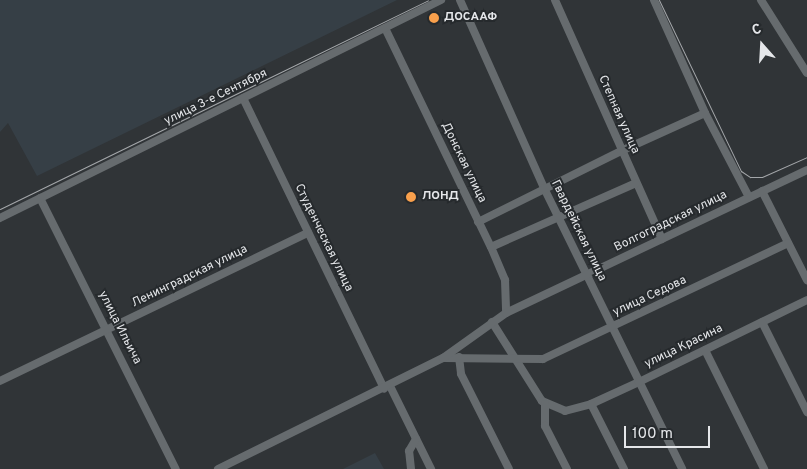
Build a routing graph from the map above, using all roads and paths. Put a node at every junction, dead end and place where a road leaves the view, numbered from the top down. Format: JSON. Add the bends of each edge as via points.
{"nodes":[{"id":1,"x":441,"y":0,"type":"edge"},
{"id":2,"x":460,"y":0,"type":"edge"},
{"id":3,"x":555,"y":0,"type":"edge"},
{"id":4,"x":654,"y":0,"type":"edge"},
{"id":5,"x":761,"y":0,"type":"edge"},
{"id":6,"x":385,"y":28,"type":"junction"},
{"id":7,"x":807,"y":73,"type":"edge"},
{"id":8,"x":243,"y":98,"type":"junction"},
{"id":9,"x":705,"y":113,"type":"junction"},
{"id":10,"x":621,"y":151,"type":"junction"},
{"id":11,"x":807,"y":170,"type":"edge"},
{"id":12,"x":636,"y":183,"type":"junction"},
{"id":13,"x":544,"y":188,"type":"junction"},
{"id":14,"x":762,"y":191,"type":"junction"},
{"id":15,"x":749,"y":196,"type":"junction"},
{"id":16,"x":40,"y":198,"type":"junction"},
{"id":17,"x":558,"y":217,"type":"junction"},
{"id":18,"x":0,"y":218,"type":"edge"},
{"id":19,"x":478,"y":222,"type":"junction"},
{"id":20,"x":308,"y":233,"type":"junction"},
{"id":21,"x":662,"y":239,"type":"junction"},
{"id":22,"x":788,"y":244,"type":"junction"},
{"id":23,"x":491,"y":247,"type":"junction"},
{"id":24,"x":587,"y":274,"type":"junction"},
{"id":25,"x":807,"y":280,"type":"edge"},
{"id":26,"x":807,"y":300,"type":"edge"},
{"id":27,"x":506,"y":313,"type":"junction"},
{"id":28,"x":492,"y":322,"type":"junction"},
{"id":29,"x":762,"y":322,"type":"junction"},
{"id":30,"x":612,"y":327,"type":"junction"},
{"id":31,"x":107,"y":329,"type":"junction"},
{"id":32,"x":705,"y":350,"type":"junction"},
{"id":33,"x":460,"y":357,"type":"junction"},
{"id":34,"x":443,"y":358,"type":"junction"},
{"id":35,"x":518,"y":361,"type":"junction"},
{"id":36,"x":0,"y":381,"type":"edge"},
{"id":37,"x":639,"y":382,"type":"junction"},
{"id":38,"x":387,"y":387,"type":"junction"},
{"id":39,"x":545,"y":404,"type":"junction"},
{"id":40,"x":591,"y":404,"type":"junction"},
{"id":41,"x":807,"y":412,"type":"edge"},
{"id":42,"x":416,"y":439,"type":"junction"},
{"id":43,"x":176,"y":469,"type":"edge"},
{"id":44,"x":218,"y":469,"type":"edge"},
{"id":45,"x":410,"y":469,"type":"edge"},
{"id":46,"x":431,"y":469,"type":"edge"},
{"id":47,"x":509,"y":469,"type":"edge"},
{"id":48,"x":567,"y":469,"type":"edge"},
{"id":49,"x":624,"y":469,"type":"edge"},
{"id":50,"x":682,"y":469,"type":"edge"},
{"id":51,"x":764,"y":469,"type":"edge"}],
"edges":[{"from":1,"to":6,"type":"street","name":"улица 3-е Сентября"},
{"from":2,"to":13,"type":"street","name":"Гвардейская улица"},
{"from":3,"to":10,"type":"street","name":"Степная улица"},
{"from":4,"to":9,"type":"street"},
{"from":5,"to":7,"type":"street"},
{"from":6,"to":8,"type":"street","name":"улица 3-е Сентября"},
{"from":6,"to":19,"type":"street","name":"Донская улица"},
{"from":8,"to":16,"type":"street","name":"улица 3-е Сентября"},
{"from":8,"to":20,"type":"street","name":"Студенческая улица"},
{"from":9,"to":10,"type":"street"},
{"from":9,"to":15,"type":"street"},
{"from":10,"to":12,"type":"street","name":"Степная улица"},
{"from":10,"to":13,"type":"street"},
{"from":11,"to":14,"type":"street","name":"Волгоградская улица"},
{"from":12,"to":17,"type":"street"},
{"from":12,"to":21,"type":"street","name":"Степная улица"},
{"from":13,"to":17,"type":"street","name":"Гвардейская улица"},
{"from":13,"to":19,"type":"street"},
{"from":14,"to":15,"type":"street","name":"Волгоградская улица"},
{"from":14,"to":22,"type":"street"},
{"from":15,"to":21,"type":"street","name":"Волгоградская улица"},
{"from":16,"to":18,"type":"street","name":"улица 3-е Сентября"},
{"from":16,"to":31,"type":"street","name":"улица Ильича"},
{"from":17,"to":23,"type":"street"},
{"from":17,"to":24,"type":"street","name":"Гвардейская улица"},
{"from":19,"to":23,"type":"street","name":"Донская улица"},
{"from":20,"to":31,"type":"street","name":"Ленинградская улица"},
{"from":20,"to":38,"type":"street","name":"Студенческая улица"},
{"from":21,"to":24,"type":"street","name":"Волгоградская улица"},
{"from":22,"to":25,"type":"street"},
{"from":22,"to":30,"type":"street","name":"улица Седова"},
{"from":23,"to":27,"type":"street","name":"Донская улица","via":[[505,280]]},
{"from":24,"to":27,"type":"street","name":"Волгоградская улица"},
{"from":24,"to":30,"type":"street","name":"Гвардейская улица"},
{"from":26,"to":29,"type":"street","name":"улица Красина"},
{"from":27,"to":28,"type":"street","name":"Волгоградская улица"},
{"from":28,"to":34,"type":"street","name":"Волгоградская улица"},
{"from":28,"to":35,"type":"street"},
{"from":29,"to":32,"type":"street","name":"улица Красина"},
{"from":29,"to":41,"type":"street"},
{"from":30,"to":35,"type":"street","name":"улица Седова","via":[[543,359]]},
{"from":30,"to":37,"type":"street","name":"Гвардейская улица"},
{"from":31,"to":36,"type":"street","name":"Ленинградская улица"},
{"from":31,"to":43,"type":"street","name":"улица Ильича"},
{"from":32,"to":37,"type":"street","name":"улица Красина"},
{"from":32,"to":51,"type":"street"},
{"from":33,"to":34,"type":"street","name":"Волгоградская улица"},
{"from":33,"to":35,"type":"street","name":"улица Седова"},
{"from":33,"to":47,"type":"street","via":[[460,374]]},
{"from":34,"to":38,"type":"street","name":"Волгоградская улица"},
{"from":35,"to":39,"type":"street"},
{"from":37,"to":40,"type":"street","name":"улица Красина"},
{"from":37,"to":50,"type":"street","name":"Гвардейская улица"},
{"from":38,"to":42,"type":"street","name":"Студенческая улица"},
{"from":38,"to":44,"type":"street","name":"Волгоградская улица"},
{"from":39,"to":40,"type":"street","name":"улица Красина","via":[[556,410],[570,411]]},
{"from":39,"to":48,"type":"street","via":[[545,426]]},
{"from":40,"to":49,"type":"street"},
{"from":42,"to":45,"type":"street","via":[[409,451]]},
{"from":42,"to":46,"type":"street","name":"Студенческая улица"}]}
